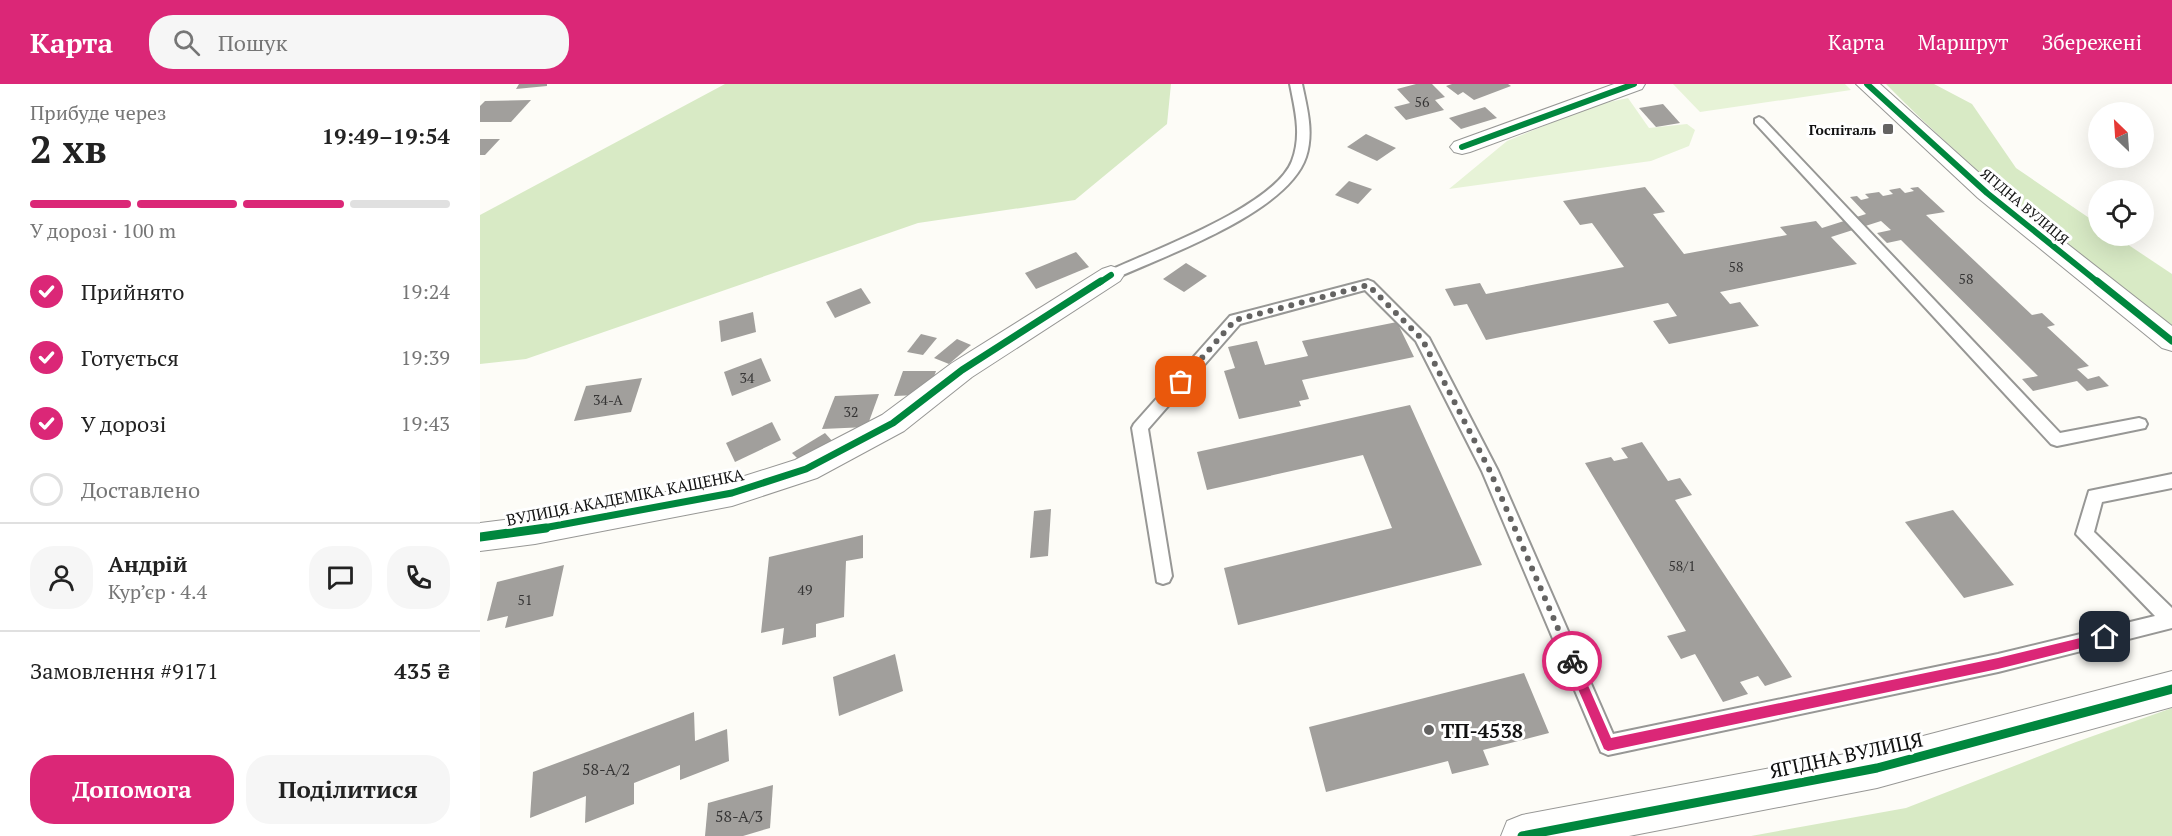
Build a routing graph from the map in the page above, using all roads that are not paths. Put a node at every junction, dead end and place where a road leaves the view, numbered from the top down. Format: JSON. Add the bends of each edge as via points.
{"nodes":[{"id":1,"x":1296,"y":84,"type":"edge"},
{"id":2,"x":1634,"y":84,"type":"edge"},
{"id":3,"x":1867,"y":84,"type":"edge"},
{"id":4,"x":1759,"y":121,"type":"dead end"},
{"id":5,"x":1462,"y":147,"type":"dead end"},
{"id":6,"x":1111,"y":275,"type":"joint"},
{"id":7,"x":2172,"y":341,"type":"edge"},
{"id":8,"x":2139,"y":424,"type":"dead end"},
{"id":9,"x":2172,"y":481,"type":"edge"},
{"id":10,"x":480,"y":537,"type":"edge"},
{"id":11,"x":1163,"y":576,"type":"dead end"},
{"id":12,"x":2172,"y":689,"type":"edge"},
{"id":13,"x":1522,"y":836,"type":"edge"}],
"edges":[{"from":1,"to":6,"type":"lane","name":"ВУЛИЦЯ АКАДЕМІКА КАЩЕНКА","via":[[1304,132],[1301,153],[1290,177],[1263,200],[1226,221]]},
{"from":2,"to":5,"type":"street"},
{"from":3,"to":7,"type":"street","name":"ЯГІДНА ВУЛИЦЯ","via":[[1987,193]]},
{"from":4,"to":8,"type":"lane","via":[[2057,440]]},
{"from":6,"to":10,"type":"street","name":"ВУЛИЦЯ АКАДЕМІКА КАЩЕНКА","via":[[962,370],[892,423],[806,469],[732,493]]},
{"from":9,"to":11,"type":"lane","via":[[2095,496],[2085,534],[2172,620],[1998,663],[1608,745],[1490,471],[1422,339],[1368,285],[1235,320],[1140,428]]},
{"from":12,"to":13,"type":"street","name":"ЯГІДНА ВУЛИЦЯ","via":[[1877,768]]}]}
